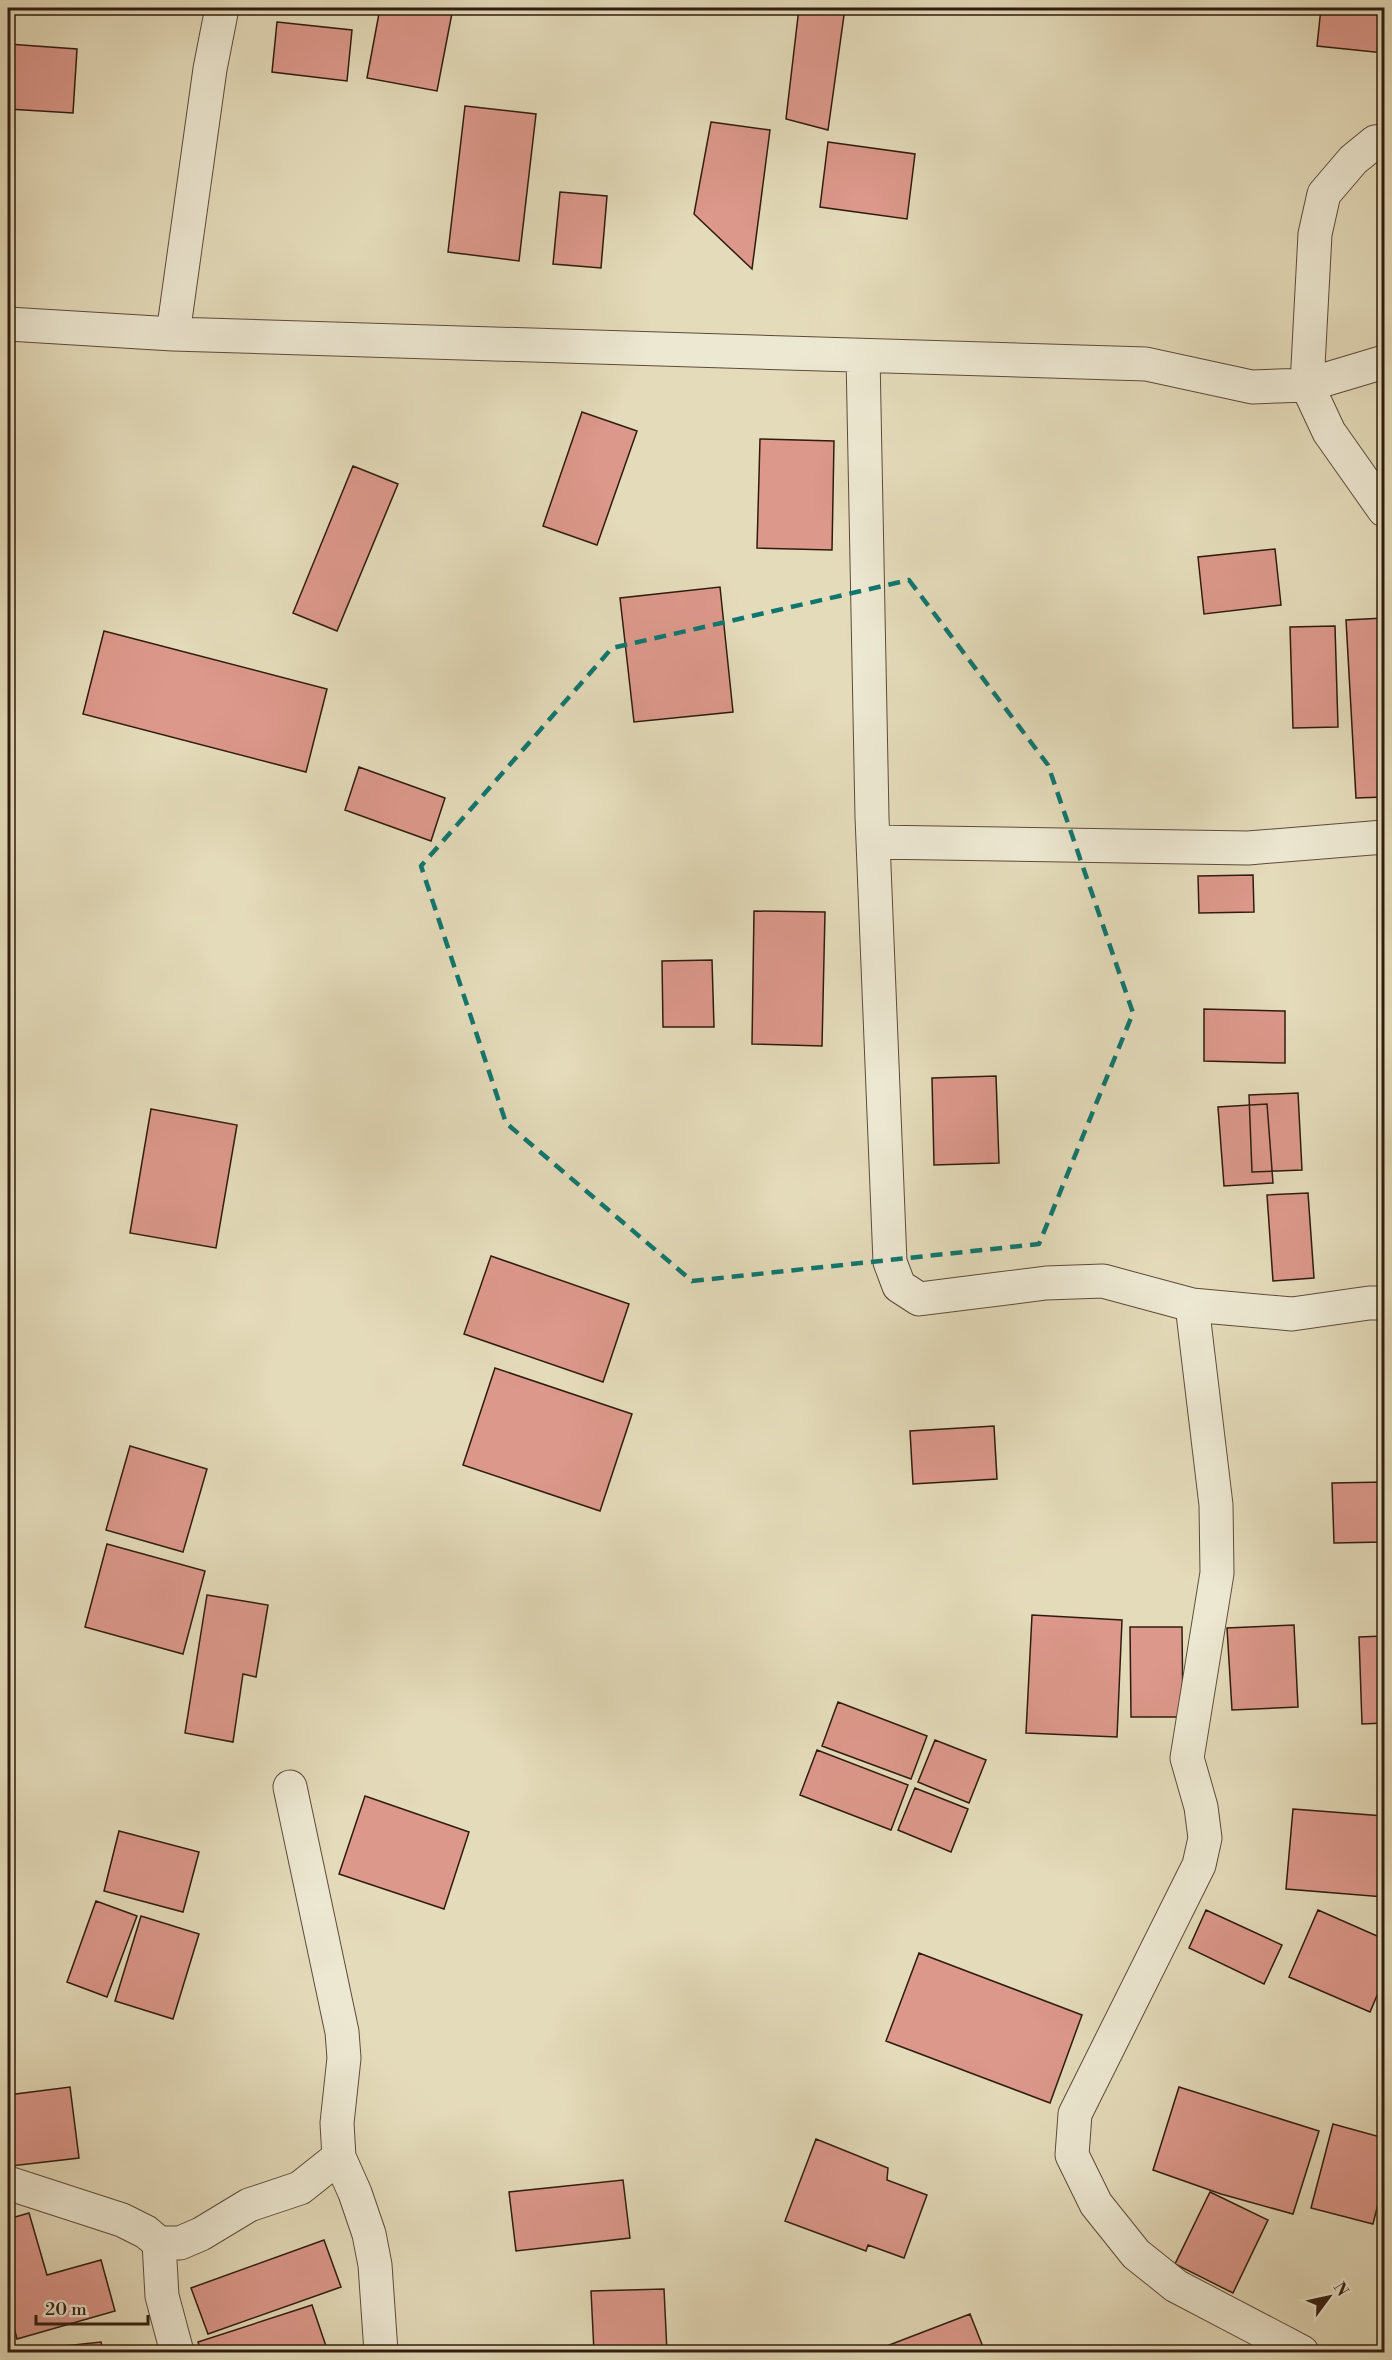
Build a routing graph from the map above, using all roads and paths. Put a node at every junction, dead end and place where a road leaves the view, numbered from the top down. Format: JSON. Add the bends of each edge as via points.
{"nodes":[{"id":1,"x":222,"y":8,"type":"edge"},
{"id":2,"x":1384,"y":141,"type":"edge"},
{"id":3,"x":8,"y":324,"type":"edge"},
{"id":4,"x":172,"y":334,"type":"junction"},
{"id":5,"x":863,"y":356,"type":"junction"},
{"id":6,"x":1384,"y":362,"type":"edge"},
{"id":7,"x":1307,"y":385,"type":"junction"},
{"id":8,"x":1384,"y":510,"type":"edge"},
{"id":9,"x":1384,"y":837,"type":"edge"},
{"id":10,"x":873,"y":842,"type":"junction"},
{"id":11,"x":1384,"y":1303,"type":"edge"},
{"id":12,"x":1192,"y":1305,"type":"junction"},
{"id":13,"x":290,"y":1787,"type":"dead end"},
{"id":14,"x":339,"y":2157,"type":"junction"},
{"id":15,"x":8,"y":2183,"type":"edge"},
{"id":16,"x":159,"y":2243,"type":"junction"},
{"id":17,"x":177,"y":2352,"type":"edge"},
{"id":18,"x":381,"y":2352,"type":"edge"},
{"id":19,"x":1302,"y":2352,"type":"edge"}],
"edges":[{"from":1,"to":4,"type":"street"},
{"from":2,"to":7,"type":"street","via":[[1375,142],[1353,160],[1324,194],[1315,234]]},
{"from":3,"to":4,"type":"street"},
{"from":4,"to":5,"type":"street"},
{"from":5,"to":7,"type":"street","via":[[1146,364],[1252,387]]},
{"from":5,"to":10,"type":"street"},
{"from":6,"to":7,"type":"street"},
{"from":7,"to":8,"type":"street","via":[[1329,432]]},
{"from":9,"to":10,"type":"street","via":[[1248,848]]},
{"from":10,"to":12,"type":"street","via":[[890,1262],[899,1286],[919,1299],[1046,1283],[1103,1281]]},
{"from":11,"to":12,"type":"street","via":[[1292,1314]]},
{"from":12,"to":19,"type":"street","via":[[1216,1505],[1217,1573],[1187,1758],[1205,1838],[1199,1865],[1075,2114],[1072,2155],[1096,2204],[1136,2254],[1176,2286]]},
{"from":13,"to":14,"type":"street","via":[[342,2032],[344,2058],[336,2122]]},
{"from":14,"to":16,"type":"street","via":[[300,2188],[249,2205],[180,2243]]},
{"from":14,"to":18,"type":"street","via":[[362,2214],[375,2265]]},
{"from":15,"to":16,"type":"street","via":[[122,2220]]},
{"from":16,"to":17,"type":"street","via":[[162,2296]]}]}
